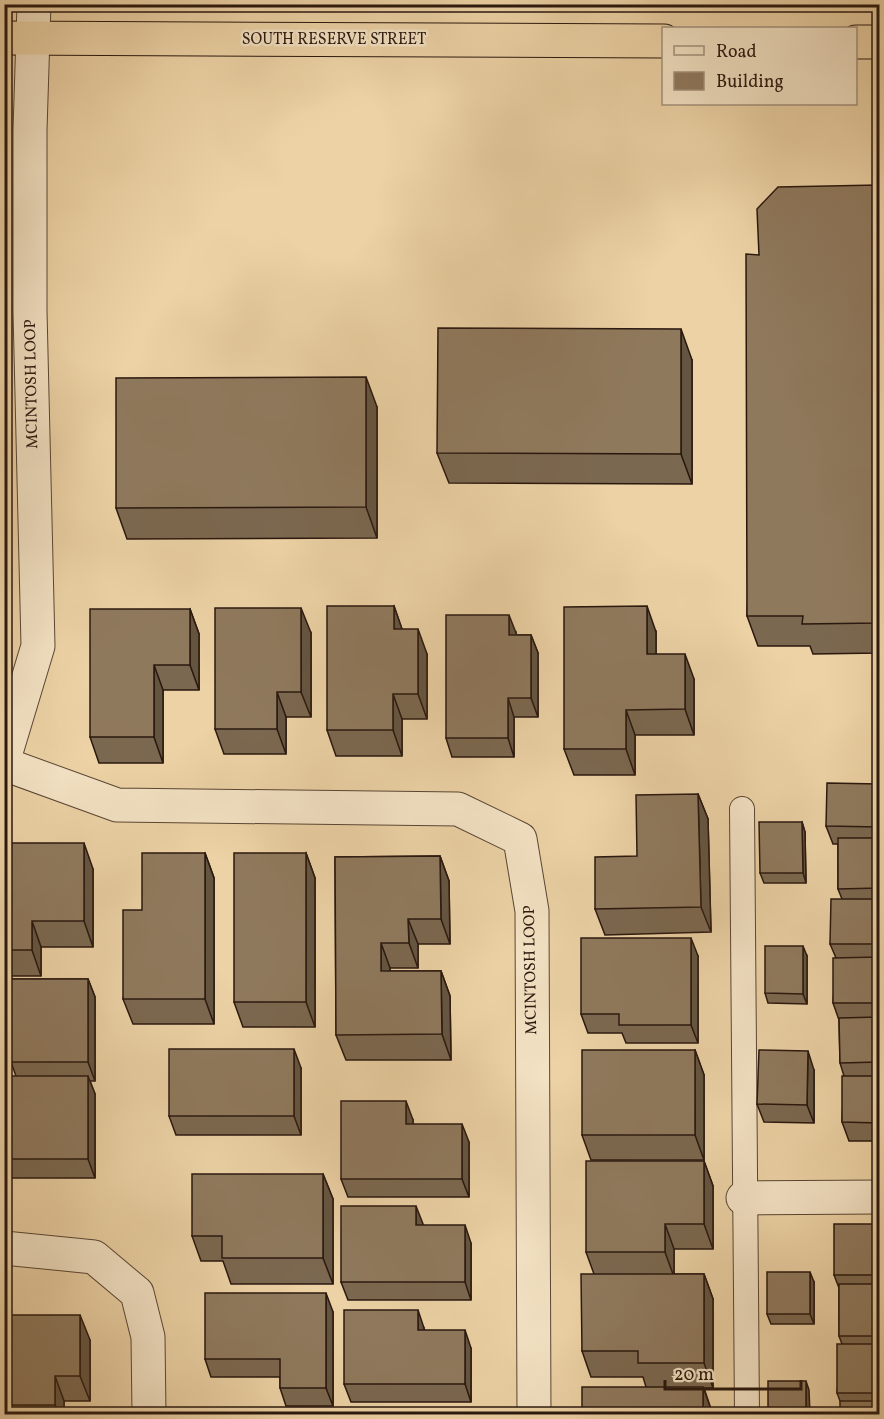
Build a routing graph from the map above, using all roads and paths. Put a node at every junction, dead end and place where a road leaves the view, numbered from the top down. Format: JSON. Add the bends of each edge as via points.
{"nodes":[{"id":1,"x":34,"y":4,"type":"edge"},
{"id":2,"x":19,"y":38,"type":"edge"},
{"id":3,"x":662,"y":41,"type":"edge"},
{"id":4,"x":857,"y":42,"type":"edge"},
{"id":5,"x":879,"y":42,"type":"edge"},
{"id":6,"x":4,"y":759,"type":"edge"},
{"id":7,"x":4,"y":764,"type":"edge"},
{"id":8,"x":742,"y":809,"type":"dead end"},
{"id":9,"x":879,"y":1197,"type":"edge"},
{"id":10,"x":743,"y":1198,"type":"junction"},
{"id":11,"x":4,"y":1248,"type":"edge"},
{"id":12,"x":149,"y":1414,"type":"edge"},
{"id":13,"x":534,"y":1414,"type":"edge"},
{"id":14,"x":747,"y":1414,"type":"edge"}],
"edges":[{"from":1,"to":2,"type":"street","name":"MCINTOSH LOOP"},
{"from":2,"to":3,"type":"highway","name":"SOUTH RESERVE STREET"},
{"from":2,"to":6,"type":"street","name":"MCINTOSH LOOP","via":[[30,130],[38,646]]},
{"from":4,"to":5,"type":"highway"},
{"from":7,"to":13,"type":"street","name":"MCINTOSH LOOP","via":[[117,805],[458,809],[520,840],[532,911]]},
{"from":8,"to":10,"type":"lane"},
{"from":9,"to":10,"type":"street"},
{"from":10,"to":14,"type":"lane"},
{"from":11,"to":12,"type":"street","via":[[94,1257],[137,1293],[148,1337]]}]}
